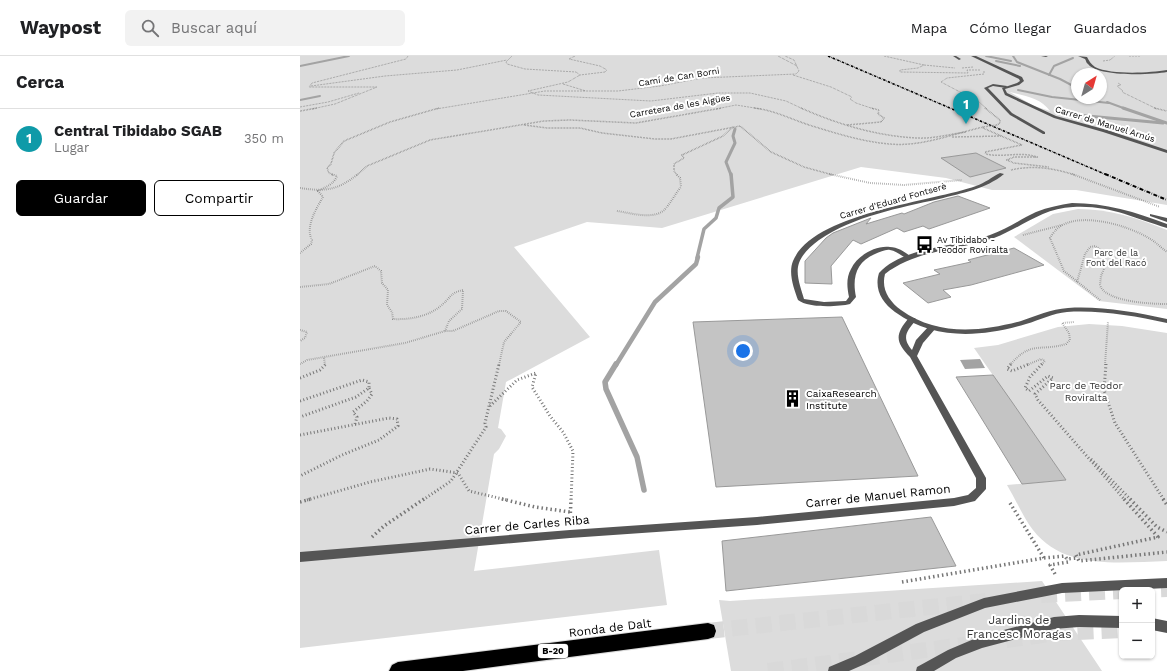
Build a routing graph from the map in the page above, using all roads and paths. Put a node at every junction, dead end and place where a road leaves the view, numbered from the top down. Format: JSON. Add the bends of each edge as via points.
{"nodes":[{"id":1,"x":408,"y":56,"type":"edge"},
{"id":2,"x":512,"y":56,"type":"edge"},
{"id":3,"x":575,"y":56,"type":"edge"},
{"id":4,"x":778,"y":56,"type":"edge"},
{"id":5,"x":786,"y":56,"type":"edge"},
{"id":6,"x":884,"y":56,"type":"edge"},
{"id":7,"x":954,"y":56,"type":"edge"},
{"id":8,"x":973,"y":56,"type":"edge"},
{"id":9,"x":1080,"y":56,"type":"edge"},
{"id":10,"x":1129,"y":56,"type":"edge"},
{"id":11,"x":1140,"y":56,"type":"edge"},
{"id":12,"x":960,"y":59,"type":"joint"},
{"id":13,"x":508,"y":60,"type":"junction"},
{"id":14,"x":924,"y":65,"type":"junction"},
{"id":15,"x":976,"y":65,"type":"dead end"},
{"id":16,"x":797,"y":66,"type":"junction"},
{"id":17,"x":984,"y":70,"type":"junction"},
{"id":18,"x":1167,"y":71,"type":"edge"},
{"id":19,"x":580,"y":74,"type":"junction"},
{"id":20,"x":792,"y":75,"type":"junction"},
{"id":21,"x":1118,"y":80,"type":"dead end"},
{"id":22,"x":563,"y":84,"type":"junction"},
{"id":23,"x":309,"y":87,"type":"junction"},
{"id":24,"x":1006,"y":87,"type":"junction"},
{"id":25,"x":586,"y":91,"type":"junction"},
{"id":26,"x":362,"y":93,"type":"junction"},
{"id":27,"x":530,"y":93,"type":"junction"},
{"id":28,"x":300,"y":107,"type":"edge"},
{"id":29,"x":300,"y":111,"type":"edge"},
{"id":30,"x":1167,"y":111,"type":"edge"},
{"id":31,"x":520,"y":124,"type":"junction"},
{"id":32,"x":844,"y":125,"type":"junction"},
{"id":33,"x":736,"y":126,"type":"junction"},
{"id":34,"x":983,"y":127,"type":"junction"},
{"id":35,"x":968,"y":132,"type":"junction"},
{"id":36,"x":1044,"y":133,"type":"dead end"},
{"id":37,"x":1001,"y":136,"type":"junction"},
{"id":38,"x":947,"y":137,"type":"junction"},
{"id":39,"x":1167,"y":152,"type":"edge"},
{"id":40,"x":1051,"y":168,"type":"junction"},
{"id":41,"x":1002,"y":174,"type":"joint"},
{"id":42,"x":966,"y":180,"type":"dead end"},
{"id":43,"x":300,"y":188,"type":"edge"},
{"id":44,"x":318,"y":191,"type":"junction"},
{"id":45,"x":1106,"y":207,"type":"junction"},
{"id":46,"x":1167,"y":209,"type":"edge"},
{"id":47,"x":617,"y":211,"type":"dead end"},
{"id":48,"x":1167,"y":220,"type":"edge"},
{"id":49,"x":1063,"y":225,"type":"junction"},
{"id":50,"x":1167,"y":226,"type":"edge"},
{"id":51,"x":1018,"y":235,"type":"dead end"},
{"id":52,"x":1167,"y":252,"type":"edge"},
{"id":53,"x":300,"y":253,"type":"edge"},
{"id":54,"x":909,"y":258,"type":"junction"},
{"id":55,"x":1077,"y":282,"type":"junction"},
{"id":56,"x":300,"y":286,"type":"edge"},
{"id":57,"x":1104,"y":303,"type":"dead end"},
{"id":58,"x":1167,"y":304,"type":"edge"},
{"id":59,"x":1106,"y":317,"type":"dead end"},
{"id":60,"x":912,"y":320,"type":"junction"},
{"id":61,"x":1081,"y":321,"type":"dead end"},
{"id":62,"x":1101,"y":321,"type":"dead end"},
{"id":63,"x":1108,"y":321,"type":"junction"},
{"id":64,"x":1167,"y":321,"type":"edge"},
{"id":65,"x":932,"y":328,"type":"junction"},
{"id":66,"x":300,"y":330,"type":"edge"},
{"id":67,"x":445,"y":331,"type":"junction"},
{"id":68,"x":300,"y":341,"type":"edge"},
{"id":69,"x":913,"y":356,"type":"junction"},
{"id":70,"x":324,"y":358,"type":"junction"},
{"id":71,"x":300,"y":364,"type":"edge"},
{"id":72,"x":300,"y":378,"type":"edge"},
{"id":73,"x":370,"y":388,"type":"junction"},
{"id":74,"x":300,"y":401,"type":"edge"},
{"id":75,"x":490,"y":406,"type":"junction"},
{"id":76,"x":300,"y":417,"type":"edge"},
{"id":77,"x":355,"y":424,"type":"junction"},
{"id":78,"x":300,"y":435,"type":"edge"},
{"id":79,"x":1087,"y":456,"type":"junction"},
{"id":80,"x":458,"y":474,"type":"junction"},
{"id":81,"x":300,"y":476,"type":"edge"},
{"id":82,"x":300,"y":502,"type":"edge"},
{"id":83,"x":1010,"y":503,"type":"dead end"},
{"id":84,"x":1167,"y":505,"type":"edge"},
{"id":85,"x":570,"y":512,"type":"junction"},
{"id":86,"x":757,"y":521,"type":"joint"},
{"id":87,"x":570,"y":523,"type":"dead end"},
{"id":88,"x":1167,"y":532,"type":"edge"},
{"id":89,"x":356,"y":552,"type":"junction"},
{"id":90,"x":1167,"y":552,"type":"edge"},
{"id":91,"x":300,"y":557,"type":"edge"},
{"id":92,"x":1044,"y":558,"type":"junction"},
{"id":93,"x":1078,"y":558,"type":"junction"},
{"id":94,"x":1067,"y":559,"type":"junction"},
{"id":95,"x":1055,"y":574,"type":"dead end"},
{"id":96,"x":902,"y":582,"type":"dead end"},
{"id":97,"x":1167,"y":583,"type":"edge"},
{"id":98,"x":1119,"y":622,"type":"edge"},
{"id":99,"x":1155,"y":625,"type":"edge"},
{"id":100,"x":1167,"y":627,"type":"edge"},
{"id":101,"x":708,"y":631,"type":"tunnel mouth"},
{"id":102,"x":398,"y":671,"type":"edge"},
{"id":103,"x":834,"y":671,"type":"edge"},
{"id":104,"x":922,"y":671,"type":"edge"}],
"edges":[{"from":1,"to":23,"type":"path","via":[[406,59],[312,83]]},
{"from":2,"to":13,"type":"path"},
{"from":3,"to":19,"type":"path","via":[[569,59],[607,70]]},
{"from":4,"to":16,"type":"path"},
{"from":5,"to":16,"type":"path","via":[[794,60]]},
{"from":6,"to":14,"type":"path"},
{"from":7,"to":12,"type":"lane"},
{"from":8,"to":24,"type":"street","via":[[1022,79],[1022,82]]},
{"from":9,"to":18,"type":"street","via":[[1086,58],[1089,64],[1118,72],[1144,74]]},
{"from":10,"to":11,"type":"path"},
{"from":12,"to":15,"type":"path"},
{"from":13,"to":19,"type":"path","via":[[507,64],[525,69]]},
{"from":13,"to":23,"type":"path","via":[[457,70],[385,76]]},
{"from":14,"to":17,"type":"path","via":[[965,68],[978,66]]},
{"from":14,"to":17,"type":"path","via":[[899,71],[968,73],[967,70]]},
{"from":16,"to":20,"type":"path","via":[[799,71]]},
{"from":17,"to":34,"type":"path","name":"Carretera de les Aigües","bridge":true,"via":[[985,73],[980,76],[950,78],[941,82],[979,102],[1000,120],[997,125]]},
{"from":19,"to":22,"type":"path"},
{"from":20,"to":25,"type":"path","name":"Camí de Can Borni","via":[[708,77],[631,90]]},
{"from":20,"to":32,"type":"path","name":"Camí de Can Borni","via":[[836,88],[848,94],[856,103],[879,110],[878,114],[884,118],[881,122]]},
{"from":21,"to":30,"type":"path","via":[[1121,85],[1117,86],[1125,94]]},
{"from":22,"to":25,"type":"path","name":"Camí de Can Borni"},
{"from":22,"to":27,"type":"path","via":[[533,89],[528,91]]},
{"from":23,"to":26,"type":"path","via":[[377,87]]},
{"from":24,"to":36,"type":"lane","via":[[993,85],[986,88],[1011,114]]},
{"from":24,"to":39,"type":"street","name":"Carrer de Manuel Arnús","via":[[1003,90],[1006,94],[1049,115]]},
{"from":25,"to":27,"type":"path"},
{"from":26,"to":28,"type":"path"},
{"from":26,"to":29,"type":"path","via":[[335,104]]},
{"from":27,"to":32,"type":"path","via":[[629,101],[724,92],[750,93],[786,101]]},
{"from":27,"to":44,"type":"path","via":[[441,107],[354,136],[336,149],[332,164],[327,168],[329,173],[337,178],[332,184]]},
{"from":31,"to":33,"type":"path","via":[[547,128],[580,128],[656,139],[710,133]]},
{"from":31,"to":38,"type":"path","name":"Carretera de les Aigües","via":[[563,120],[636,123],[727,105],[740,105],[764,109],[830,131],[876,142],[911,144]]},
{"from":31,"to":44,"type":"path","name":"Carretera de les Aigües","via":[[422,142],[367,166],[340,186]]},
{"from":32,"to":35,"type":"path","via":[[876,133],[918,138]]},
{"from":33,"to":42,"type":"path","via":[[740,126],[771,152],[795,164],[842,177],[880,184],[918,185]]},
{"from":33,"to":47,"type":"path","via":[[723,136],[681,156],[684,158],[673,166],[680,178],[681,187],[666,208],[657,214],[649,215]]},
{"from":34,"to":35,"type":"path","name":"Carretera de les Aigües"},
{"from":34,"to":37,"type":"path"},
{"from":35,"to":38,"type":"path","name":"Carretera de les Aigües"},
{"from":37,"to":38,"type":"path"},
{"from":37,"to":40,"type":"path","via":[[1022,145],[985,152],[995,156],[1017,153],[1034,155],[1037,157],[1014,157],[1006,160],[1046,165]]},
{"from":40,"to":41,"type":"path","via":[[1025,166]]},
{"from":40,"to":46,"type":"path"},
{"from":41,"to":54,"type":"street","name":"Carrer d'Eduard Fontserè","via":[[979,186],[873,214],[824,233],[799,256],[796,263],[801,300],[824,304],[848,303],[853,297],[850,277],[854,267],[862,259],[881,249],[892,249]]},
{"from":43,"to":44,"type":"path","name":"Carretera de les Aigües"},
{"from":44,"to":53,"type":"path","via":[[323,197],[312,219],[309,234],[311,244]]},
{"from":45,"to":48,"type":"street","via":[[1131,210]]},
{"from":45,"to":50,"type":"street"},
{"from":45,"to":54,"type":"street","via":[[1074,205],[1048,209],[1033,214],[993,236]]},
{"from":49,"to":51,"type":"path"},
{"from":49,"to":52,"type":"path","via":[[1071,221],[1084,220],[1108,223],[1147,236]]},
{"from":49,"to":55,"type":"path","via":[[1050,236],[1050,241],[1064,272]]},
{"from":54,"to":60,"type":"street","via":[[885,270],[880,286],[882,294],[890,303]]},
{"from":55,"to":57,"type":"path"},
{"from":55,"to":58,"type":"path","via":[[1085,254],[1090,246],[1095,246],[1118,261],[1106,264],[1102,273],[1102,289],[1109,294],[1139,302]]},
{"from":56,"to":67,"type":"path","via":[[329,284],[375,266],[381,271],[382,283],[388,290],[387,305],[393,319],[399,320],[410,320],[435,310],[450,300],[453,292],[463,290],[462,309],[449,322]]},
{"from":59,"to":63,"type":"path"},
{"from":60,"to":65,"type":"street"},
{"from":60,"to":69,"type":"street","via":[[904,328],[902,336],[904,346]]},
{"from":61,"to":79,"type":"path","via":[[1062,323],[1070,333],[1066,343],[1053,348],[1027,349],[1007,369],[1012,371],[1041,359],[1045,361],[1030,376],[1026,388],[1029,391],[1048,376],[1053,378],[1035,394]]},
{"from":62,"to":63,"type":"path"},
{"from":63,"to":84,"type":"path","via":[[1104,390],[1115,423]]},
{"from":64,"to":65,"type":"street","via":[[1126,313],[1070,310],[988,331],[955,333]]},
{"from":65,"to":69,"type":"street","via":[[919,342]]},
{"from":66,"to":68,"type":"path","via":[[308,332]]},
{"from":67,"to":70,"type":"path","via":[[405,343]]},
{"from":67,"to":75,"type":"path","via":[[453,331],[499,311],[506,312],[522,322],[504,342]]},
{"from":69,"to":86,"type":"street","name":"Carrer de Manuel Ramon","via":[[979,472],[982,478],[980,489],[971,498],[963,500]]},
{"from":70,"to":71,"type":"path","via":[[307,360]]},
{"from":70,"to":72,"type":"path","via":[[326,364],[320,370]]},
{"from":73,"to":74,"type":"path","via":[[369,382],[362,380]]},
{"from":73,"to":76,"type":"path","via":[[356,397]]},
{"from":73,"to":77,"type":"path","via":[[372,394],[353,412],[357,416]]},
{"from":75,"to":80,"type":"path","via":[[486,427]]},
{"from":75,"to":85,"type":"path","via":[[517,380],[536,373],[532,387],[573,451]]},
{"from":77,"to":78,"type":"path"},
{"from":77,"to":81,"type":"path","via":[[389,418],[397,419],[398,426],[391,434],[380,440]]},
{"from":79,"to":88,"type":"path","via":[[1157,527]]},
{"from":79,"to":93,"type":"path","via":[[1158,537],[1076,555]]},
{"from":80,"to":82,"type":"path","via":[[430,469],[370,482]]},
{"from":80,"to":85,"type":"path","via":[[469,491],[480,495]]},
{"from":80,"to":89,"type":"path","via":[[384,526]]},
{"from":83,"to":92,"type":"path"},
{"from":85,"to":87,"type":"path"},
{"from":86,"to":89,"type":"street","name":"Carrer de Carles Riba"},
{"from":89,"to":91,"type":"street","name":"Carrer de Carles Riba"},
{"from":90,"to":93,"type":"path","via":[[1079,561]]},
{"from":92,"to":94,"type":"path","via":[[1065,556]]},
{"from":92,"to":96,"type":"path"},
{"from":93,"to":94,"type":"path"},
{"from":94,"to":95,"type":"path","via":[[1068,562],[1050,565]]},
{"from":97,"to":103,"type":"street","via":[[1062,588],[984,602],[920,628]]},
{"from":98,"to":104,"type":"street","via":[[1054,623],[981,642],[952,654]]},
{"from":99,"to":100,"type":"street"},
{"from":101,"to":102,"type":"highway","name":"Ronda de Dalt","number":"B-20"}]}
